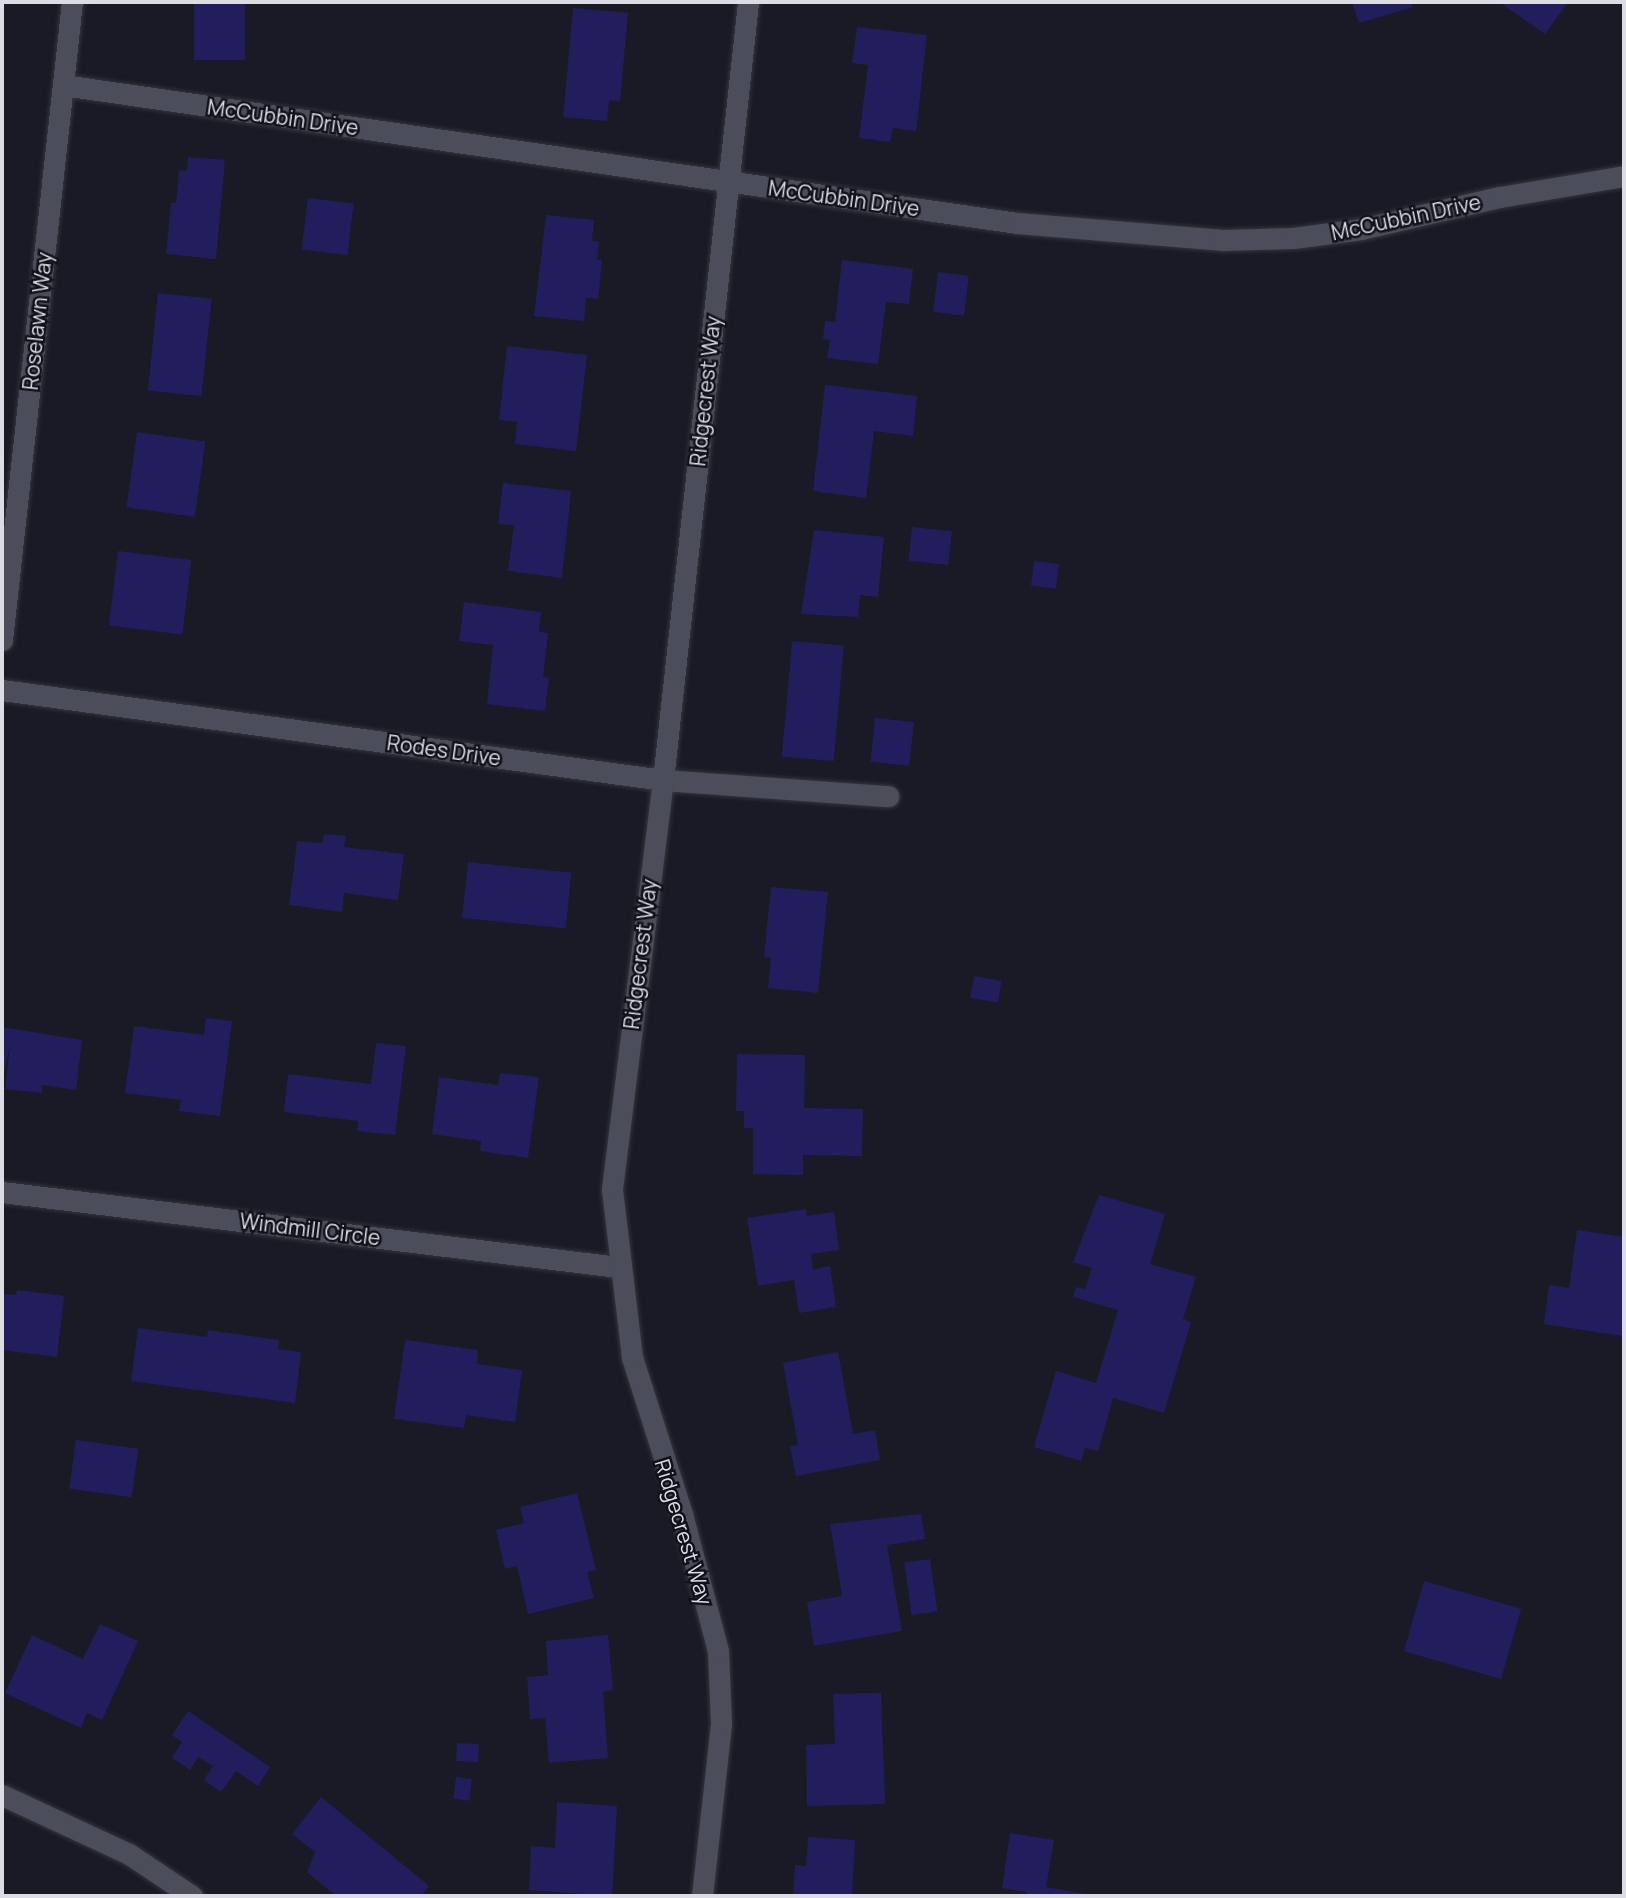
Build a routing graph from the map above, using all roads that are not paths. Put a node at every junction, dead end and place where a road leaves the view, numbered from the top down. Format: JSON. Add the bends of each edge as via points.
{"nodes":[{"id":1,"x":72,"y":2,"type":"edge"},
{"id":2,"x":748,"y":2,"type":"edge"},
{"id":3,"x":63,"y":85,"type":"junction"},
{"id":4,"x":1624,"y":176,"type":"edge"},
{"id":5,"x":728,"y":182,"type":"junction"},
{"id":6,"x":2,"y":640,"type":"edge"},
{"id":7,"x":2,"y":690,"type":"edge"},
{"id":8,"x":663,"y":780,"type":"junction"},
{"id":9,"x":888,"y":796,"type":"dead end"},
{"id":10,"x":2,"y":1192,"type":"edge"},
{"id":11,"x":618,"y":1267,"type":"junction"},
{"id":12,"x":2,"y":1795,"type":"edge"},
{"id":13,"x":192,"y":1896,"type":"edge"},
{"id":14,"x":702,"y":1896,"type":"edge"}],
"edges":[{"from":1,"to":3,"type":"street","name":"Roselawn Way"},
{"from":2,"to":5,"type":"street","name":"Ridgecrest Way"},
{"from":3,"to":5,"type":"street","name":"McCubbin Drive"},
{"from":3,"to":6,"type":"street","name":"Roselawn Way"},
{"from":4,"to":5,"type":"street","name":"McCubbin Drive","via":[[1500,197],[1362,229],[1293,238],[1223,240],[1058,228]]},
{"from":5,"to":8,"type":"street","name":"Ridgecrest Way"},
{"from":7,"to":8,"type":"street","name":"Rodes Drive"},
{"from":8,"to":9,"type":"street","name":"Rodes Drive"},
{"from":8,"to":11,"type":"street","name":"Ridgecrest Way","via":[[612,1189]]},
{"from":10,"to":11,"type":"street","name":"Windmill Circle"},
{"from":11,"to":14,"type":"street","name":"Ridgecrest Way","via":[[646,1412],[682,1514],[718,1651],[721,1723]]},
{"from":12,"to":13,"type":"street","via":[[129,1854]]}]}
